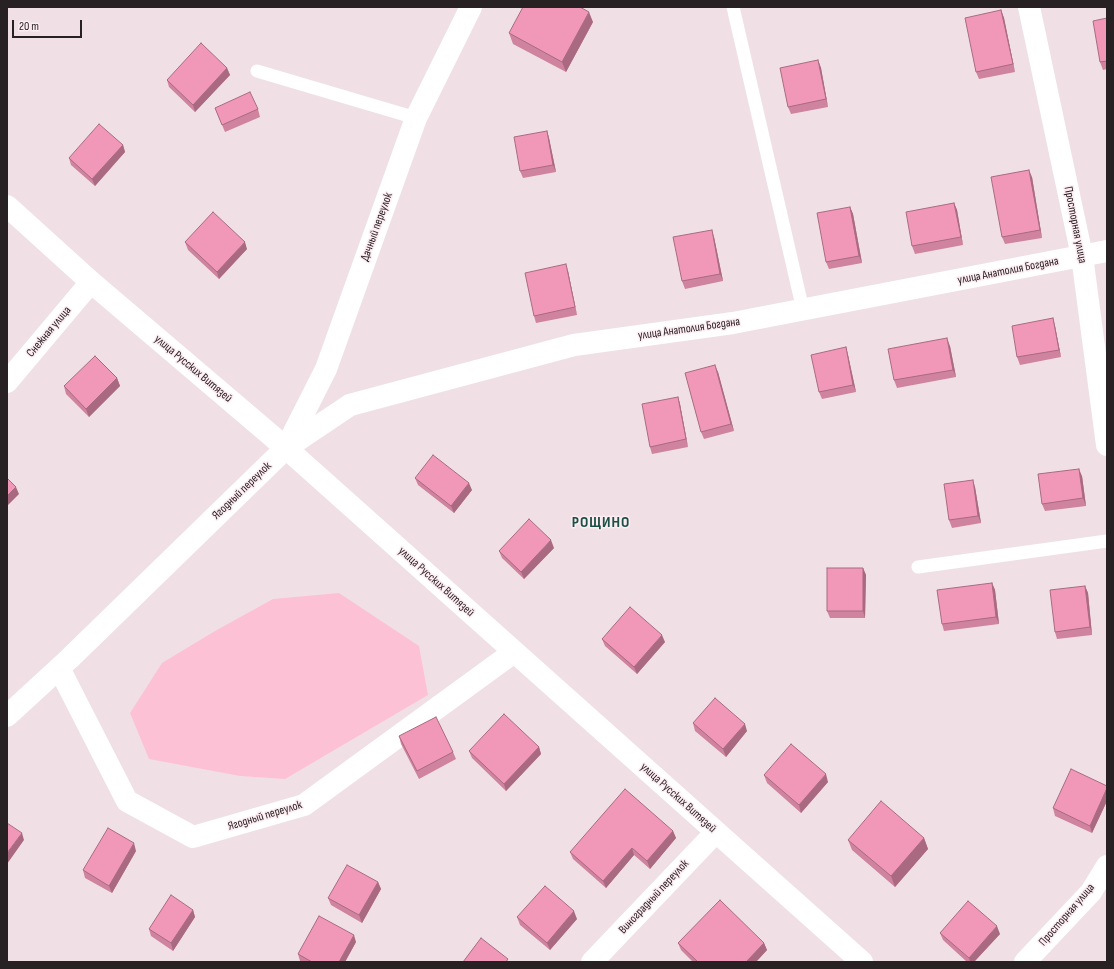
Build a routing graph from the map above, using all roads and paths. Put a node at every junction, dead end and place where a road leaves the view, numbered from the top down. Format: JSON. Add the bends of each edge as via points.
{"nodes":[{"id":1,"x":471,"y":7,"type":"edge"},
{"id":2,"x":733,"y":7,"type":"edge"},
{"id":3,"x":1029,"y":7,"type":"edge"},
{"id":4,"x":257,"y":71,"type":"dead end"},
{"id":5,"x":416,"y":118,"type":"junction"},
{"id":6,"x":7,"y":206,"type":"edge"},
{"id":7,"x":1107,"y":251,"type":"edge"},
{"id":8,"x":1082,"y":256,"type":"junction"},
{"id":9,"x":91,"y":282,"type":"junction"},
{"id":10,"x":803,"y":310,"type":"junction"},
{"id":11,"x":7,"y":382,"type":"edge"},
{"id":12,"x":1107,"y":445,"type":"edge"},
{"id":13,"x":286,"y":448,"type":"junction"},
{"id":14,"x":1107,"y":541,"type":"edge"},
{"id":15,"x":918,"y":567,"type":"dead end"},
{"id":16,"x":514,"y":652,"type":"junction"},
{"id":17,"x":59,"y":668,"type":"junction"},
{"id":18,"x":7,"y":716,"type":"edge"},
{"id":19,"x":716,"y":832,"type":"junction"},
{"id":20,"x":1107,"y":866,"type":"edge"},
{"id":21,"x":592,"y":962,"type":"edge"},
{"id":22,"x":862,"y":962,"type":"edge"},
{"id":23,"x":1025,"y":962,"type":"edge"}],
"edges":[{"from":1,"to":5,"type":"street","name":"Дачный переулок"},
{"from":2,"to":10,"type":"lane"},
{"from":3,"to":8,"type":"street","name":"Просторная улица"},
{"from":4,"to":5,"type":"lane"},
{"from":5,"to":13,"type":"street","name":"Дачный переулок","via":[[326,369]]},
{"from":6,"to":9,"type":"street","name":"улица Русских Витязей"},
{"from":7,"to":8,"type":"street","name":"улица Анатолия Богдана"},
{"from":8,"to":10,"type":"street","name":"улица Анатолия Богдана"},
{"from":8,"to":12,"type":"street","name":"Просторная улица"},
{"from":9,"to":11,"type":"street","name":"Снежная улица"},
{"from":9,"to":13,"type":"street","name":"улица Русских Витязей"},
{"from":10,"to":13,"type":"street","name":"улица Анатолия Богдана","via":[[733,323],[574,345],[350,405]]},
{"from":13,"to":16,"type":"street","name":"улица Русских Витязей"},
{"from":13,"to":17,"type":"street","name":"Ягодный переулок"},
{"from":14,"to":15,"type":"lane"},
{"from":16,"to":17,"type":"street","name":"Ягодный переулок","via":[[304,805],[193,837],[127,801]]},
{"from":16,"to":19,"type":"street","name":"улица Русских Витязей"},
{"from":17,"to":18,"type":"street","name":"Ягодный переулок"},
{"from":19,"to":21,"type":"street","name":"Виноградный переулок"},
{"from":19,"to":22,"type":"street","name":"улица Русских Витязей"},
{"from":20,"to":23,"type":"street","name":"Просторная улица","via":[[1091,892]]}]}
